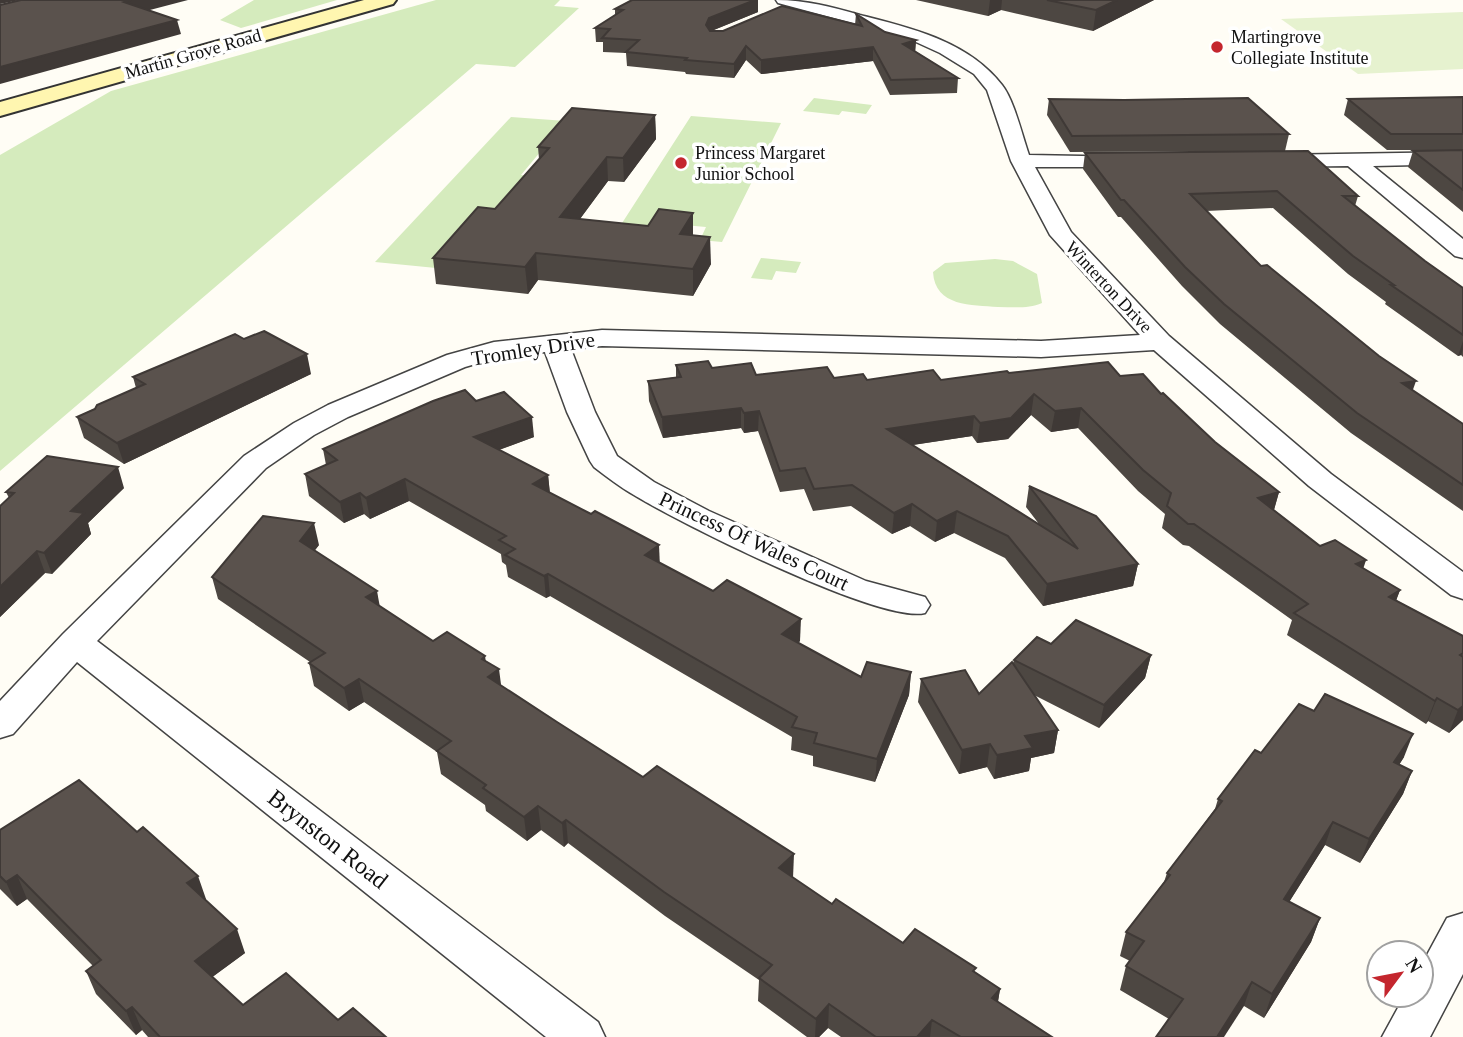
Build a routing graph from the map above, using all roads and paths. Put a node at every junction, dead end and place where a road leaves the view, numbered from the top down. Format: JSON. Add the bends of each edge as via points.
{"nodes":[{"id":1,"x":386,"y":0,"type":"edge"},
{"id":2,"x":792,"y":2,"type":"edge"},
{"id":3,"x":770,"y":16,"type":"edge"},
{"id":4,"x":0,"y":109,"type":"edge"},
{"id":5,"x":1463,"y":158,"type":"edge"},
{"id":6,"x":1353,"y":160,"type":"junction"},
{"id":7,"x":1021,"y":161,"type":"junction"},
{"id":8,"x":1150,"y":161,"type":"edge"},
{"id":9,"x":1258,"y":161,"type":"edge"},
{"id":10,"x":1463,"y":251,"type":"edge"},
{"id":11,"x":1160,"y":342,"type":"junction"},
{"id":12,"x":555,"y":343,"type":"junction"},
{"id":13,"x":1463,"y":588,"type":"edge"},
{"id":14,"x":913,"y":605,"type":"dead end"},
{"id":15,"x":75,"y":642,"type":"junction"},
{"id":16,"x":0,"y":725,"type":"edge"},
{"id":17,"x":1463,"y":932,"type":"edge"},
{"id":18,"x":581,"y":1037,"type":"edge"},
{"id":19,"x":1406,"y":1037,"type":"edge"}],
"edges":[{"from":1,"to":4,"type":"main road","name":"Martin Grove Road"},
{"from":2,"to":3,"type":"street"},
{"from":2,"to":7,"type":"street","name":"Winterton Drive","via":[[911,33],[980,70],[996,89]]},
{"from":5,"to":6,"type":"street"},
{"from":6,"to":9,"type":"street"},
{"from":6,"to":10,"type":"street"},
{"from":7,"to":8,"type":"street"},
{"from":7,"to":11,"type":"street","name":"Winterton Drive","via":[[1061,234]]},
{"from":11,"to":12,"type":"street","name":"Tromley Drive","via":[[1041,349],[602,338]]},
{"from":11,"to":13,"type":"street","name":"Winterton Drive","via":[[1320,481]]},
{"from":12,"to":14,"type":"street","name":"Princess Of Wales Court","via":[[605,461],[698,518],[854,588]]},
{"from":12,"to":15,"type":"street","name":"Tromley Drive","via":[[495,350],[456,361],[338,411],[280,444],[236,479]]},
{"from":15,"to":16,"type":"street","name":"Tromley Drive"},
{"from":15,"to":18,"type":"street","name":"Brynston Road"},
{"from":17,"to":19,"type":"street"}]}
